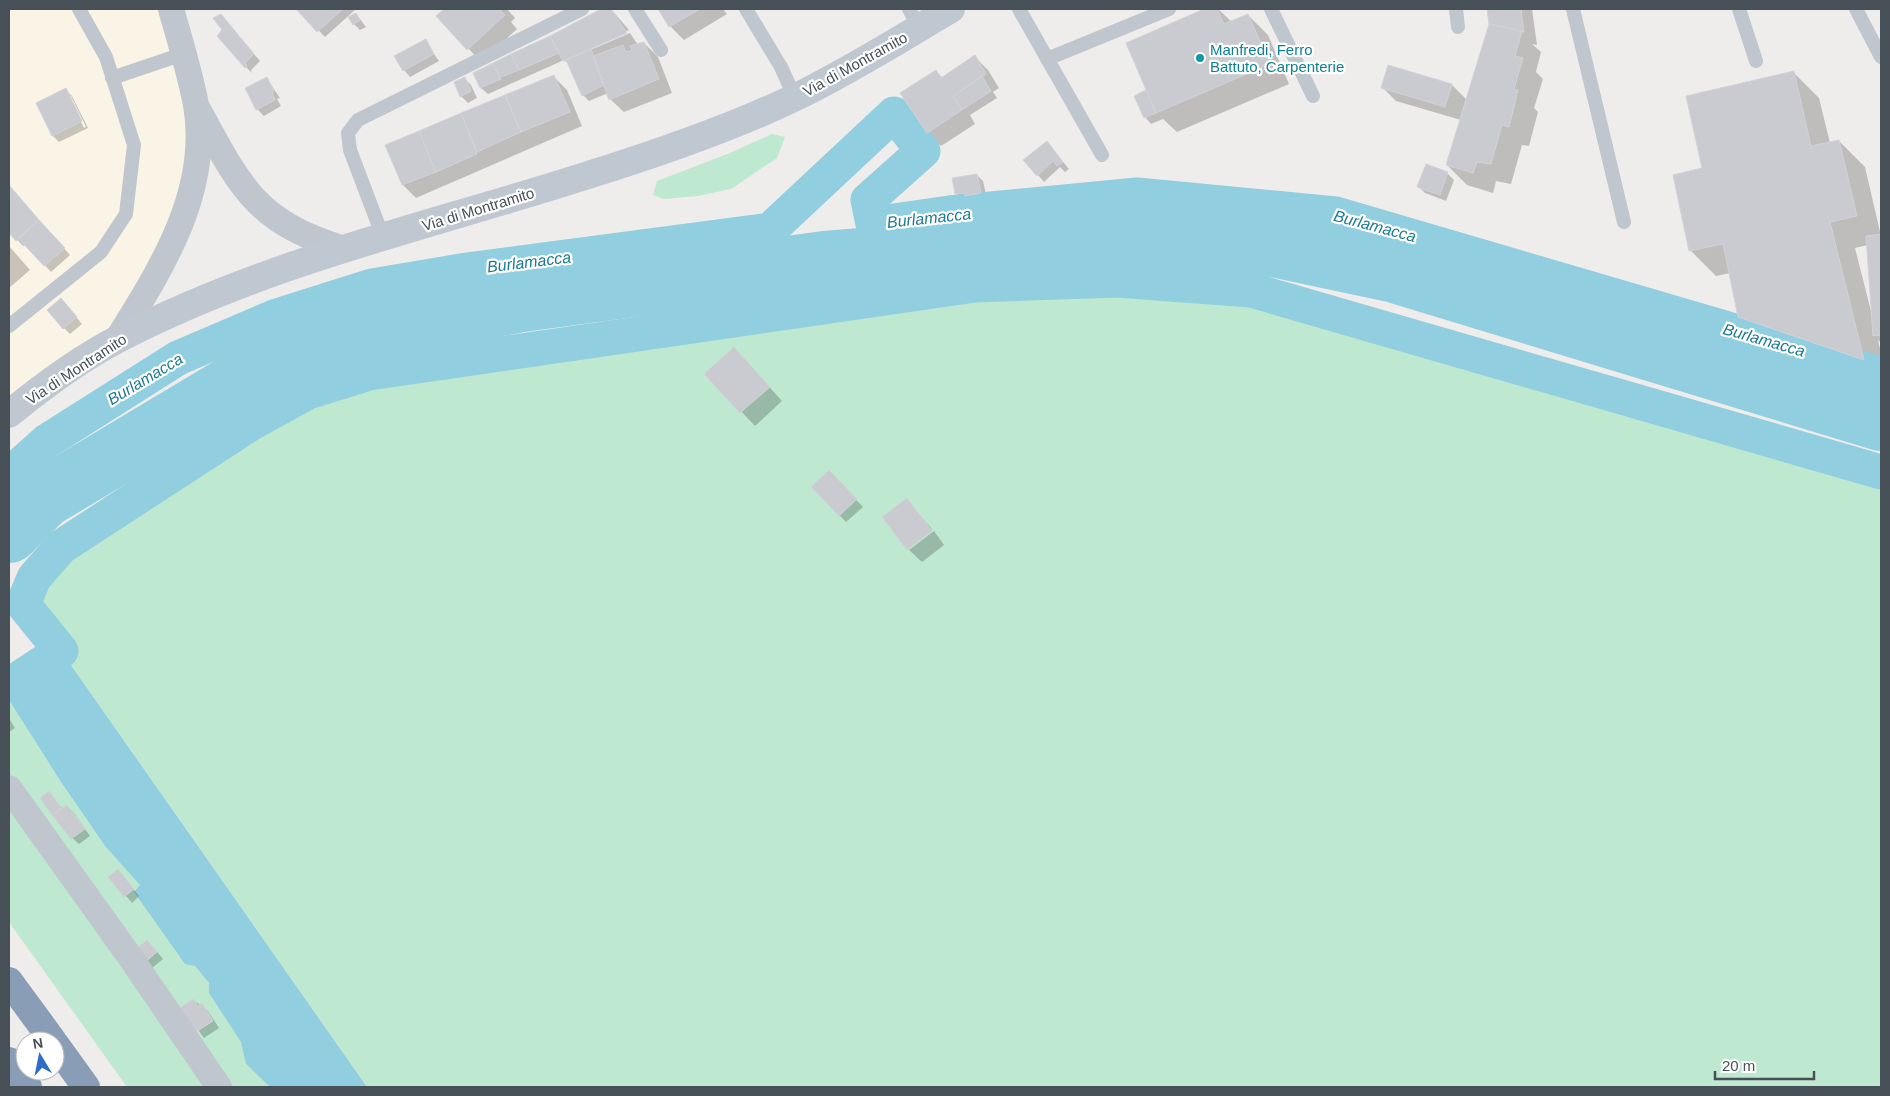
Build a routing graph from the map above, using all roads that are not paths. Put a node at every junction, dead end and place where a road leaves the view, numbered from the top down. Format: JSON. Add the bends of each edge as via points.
{"nodes":[{"id":1,"x":79,"y":9,"type":"edge"},
{"id":2,"x":171,"y":9,"type":"edge"},
{"id":3,"x":582,"y":9,"type":"edge"},
{"id":4,"x":635,"y":9,"type":"edge"},
{"id":5,"x":746,"y":9,"type":"edge"},
{"id":6,"x":948,"y":9,"type":"edge"},
{"id":7,"x":1019,"y":9,"type":"edge"},
{"id":8,"x":1169,"y":9,"type":"edge"},
{"id":9,"x":1271,"y":9,"type":"edge"},
{"id":10,"x":1456,"y":9,"type":"edge"},
{"id":11,"x":1573,"y":9,"type":"edge"},
{"id":12,"x":1739,"y":9,"type":"edge"},
{"id":13,"x":1856,"y":9,"type":"edge"},
{"id":14,"x":562,"y":13,"type":"edge"},
{"id":15,"x":914,"y":18,"type":"edge"},
{"id":16,"x":1458,"y":27,"type":"dead end"},
{"id":17,"x":661,"y":50,"type":"dead end"},
{"id":18,"x":183,"y":54,"type":"junction"},
{"id":19,"x":1881,"y":56,"type":"edge"},
{"id":20,"x":1047,"y":59,"type":"junction"},
{"id":21,"x":1756,"y":61,"type":"dead end"},
{"id":22,"x":112,"y":78,"type":"junction"},
{"id":23,"x":1313,"y":96,"type":"dead end"},
{"id":24,"x":795,"y":98,"type":"junction"},
{"id":25,"x":196,"y":106,"type":"junction"},
{"id":26,"x":1102,"y":155,"type":"dead end"},
{"id":27,"x":1624,"y":222,"type":"dead end"},
{"id":28,"x":383,"y":238,"type":"junction"},
{"id":29,"x":344,"y":249,"type":"junction"},
{"id":30,"x":9,"y":326,"type":"edge"},
{"id":31,"x":118,"y":338,"type":"junction"},
{"id":32,"x":10,"y":411,"type":"edge"},
{"id":33,"x":9,"y":788,"type":"edge"},
{"id":34,"x":9,"y":981,"type":"edge"},
{"id":35,"x":46,"y":1031,"type":"edge"},
{"id":36,"x":65,"y":1057,"type":"edge"},
{"id":37,"x":9,"y":1061,"type":"edge"},
{"id":38,"x":28,"y":1087,"type":"edge"},
{"id":39,"x":86,"y":1087,"type":"edge"},
{"id":40,"x":218,"y":1087,"type":"edge"}],
"edges":[{"from":1,"to":22,"type":"lane","via":[[106,57]]},
{"from":2,"to":18,"type":"street"},
{"from":3,"to":14,"type":"lane"},
{"from":4,"to":17,"type":"lane"},
{"from":5,"to":24,"type":"lane","via":[[781,67]]},
{"from":6,"to":15,"type":"main road","name":"Via di Montramito"},
{"from":7,"to":20,"type":"lane"},
{"from":8,"to":20,"type":"lane"},
{"from":9,"to":23,"type":"lane"},
{"from":10,"to":16,"type":"lane"},
{"from":11,"to":27,"type":"lane"},
{"from":12,"to":21,"type":"lane"},
{"from":13,"to":19,"type":"lane"},
{"from":14,"to":28,"type":"lane","via":[[358,120],[348,133],[350,150]]},
{"from":15,"to":24,"type":"main road","name":"Via di Montramito","via":[[848,71]]},
{"from":18,"to":22,"type":"lane"},
{"from":18,"to":25,"type":"street"},
{"from":20,"to":26,"type":"lane"},
{"from":22,"to":30,"type":"lane","via":[[134,145],[126,214],[101,252]]},
{"from":24,"to":28,"type":"main road","name":"Via di Montramito","via":[[586,176]]},
{"from":25,"to":29,"type":"street","via":[[237,180],[264,210],[304,235]]},
{"from":25,"to":31,"type":"street","via":[[197,148],[184,215],[166,257]]},
{"from":28,"to":29,"type":"main road","name":"Via di Montramito"},
{"from":29,"to":31,"type":"main road","name":"Via di Montramito","via":[[222,292]]},
{"from":31,"to":32,"type":"main road","name":"Via di Montramito"},
{"from":33,"to":40,"type":"street"},
{"from":34,"to":35,"type":"highway"},
{"from":36,"to":39,"type":"highway"},
{"from":37,"to":38,"type":"highway"}]}
